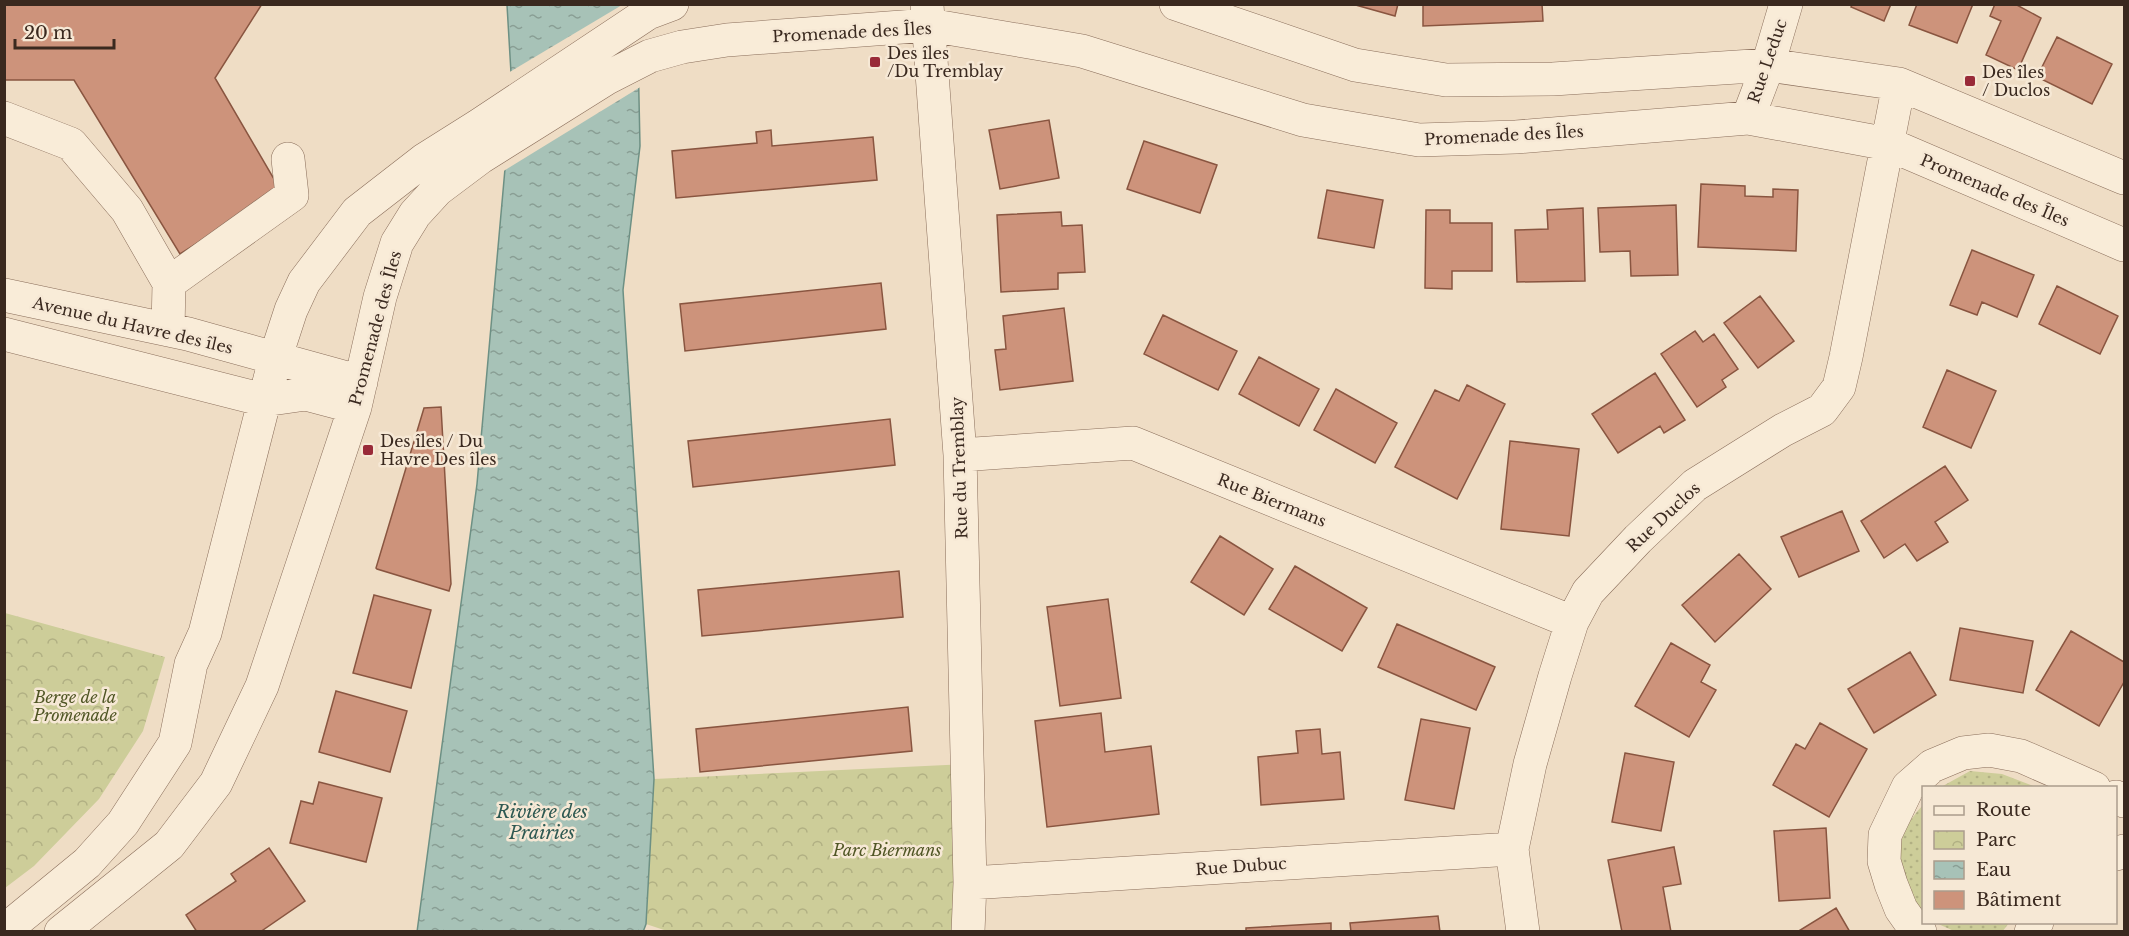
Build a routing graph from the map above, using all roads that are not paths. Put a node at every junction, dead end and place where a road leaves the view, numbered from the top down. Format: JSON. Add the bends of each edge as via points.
{"nodes":[{"id":1,"x":1176,"y":4,"type":"edge"},
{"id":2,"x":1786,"y":4,"type":"edge"},
{"id":3,"x":660,"y":9,"type":"edge"},
{"id":4,"x":928,"y":15,"type":"edge"},
{"id":5,"x":1768,"y":65,"type":"junction"},
{"id":6,"x":1899,"y":84,"type":"junction"},
{"id":7,"x":4,"y":118,"type":"edge"},
{"id":8,"x":1748,"y":118,"type":"junction"},
{"id":9,"x":479,"y":142,"type":"junction"},
{"id":10,"x":1888,"y":144,"type":"junction"},
{"id":11,"x":288,"y":159,"type":"dead end"},
{"id":12,"x":2124,"y":178,"type":"edge"},
{"id":13,"x":2124,"y":245,"type":"edge"},
{"id":14,"x":169,"y":283,"type":"junction"},
{"id":15,"x":6,"y":307,"type":"edge"},
{"id":16,"x":168,"y":330,"type":"junction"},
{"id":17,"x":4,"y":334,"type":"edge"},
{"id":18,"x":275,"y":359,"type":"junction"},
{"id":19,"x":358,"y":395,"type":"junction"},
{"id":20,"x":264,"y":400,"type":"junction"},
{"id":21,"x":960,"y":455,"type":"junction"},
{"id":22,"x":1572,"y":622,"type":"junction"},
{"id":23,"x":2089,"y":786,"type":"edge"},
{"id":24,"x":1512,"y":849,"type":"junction"},
{"id":25,"x":970,"y":883,"type":"junction"},
{"id":26,"x":96,"y":921,"type":"edge"},
{"id":27,"x":4,"y":931,"type":"edge"},
{"id":28,"x":61,"y":932,"type":"edge"},
{"id":29,"x":968,"y":932,"type":"edge"},
{"id":30,"x":1523,"y":932,"type":"edge"},
{"id":31,"x":1920,"y":932,"type":"edge"}],
"edges":[{"from":1,"to":5,"type":"street","via":[[1355,65],[1446,80],[1553,80]]},
{"from":2,"to":5,"type":"street","name":"Rue Leduc"},
{"from":3,"to":9,"type":"street","name":"Promenade des Îles"},
{"from":4,"to":8,"type":"street","name":"Promenade des Îles","via":[[1082,51],[1303,120],[1419,140],[1516,137]]},
{"from":4,"to":9,"type":"street","name":"Promenade des Îles","via":[[682,46],[650,56]]},
{"from":4,"to":21,"type":"street","name":"Rue du Tremblay"},
{"from":5,"to":6,"type":"street"},
{"from":5,"to":8,"type":"street","name":"Rue Leduc"},
{"from":6,"to":10,"type":"street","name":"Rue Duclos"},
{"from":6,"to":12,"type":"street"},
{"from":7,"to":14,"type":"street","via":[[70,144],[127,210]]},
{"from":8,"to":10,"type":"street","name":"Promenade des Îles"},
{"from":9,"to":18,"type":"street","name":"Promenade des Îles","via":[[424,159],[357,212],[304,282]]},
{"from":9,"to":19,"type":"street","name":"Promenade des Îles","via":[[415,214],[397,243],[380,297]]},
{"from":10,"to":13,"type":"street","name":"Promenade des Îles"},
{"from":10,"to":22,"type":"street","name":"Rue Duclos","via":[[1839,387],[1822,411],[1783,430],[1695,485],[1588,592]]},
{"from":11,"to":14,"type":"street","via":[[292,195]]},
{"from":14,"to":16,"type":"street"},
{"from":15,"to":16,"type":"street","name":"Avenue du Havre des îles"},
{"from":16,"to":18,"type":"street","name":"Avenue du Havre des îles"},
{"from":17,"to":20,"type":"street"},
{"from":18,"to":19,"type":"street","name":"Avenue du Havre des îles"},
{"from":18,"to":20,"type":"street","name":"Promenade des Îles"},
{"from":19,"to":20,"type":"street","via":[[306,394]]},
{"from":19,"to":26,"type":"street","name":"Promenade des Îles","via":[[262,686],[216,783],[169,845]]},
{"from":20,"to":27,"type":"street","name":"Promenade des Îles","via":[[205,633],[190,664],[175,743],[123,824],[87,863]]},
{"from":21,"to":22,"type":"street","name":"Rue Biermans","via":[[1133,443]]},
{"from":21,"to":25,"type":"street","name":"Rue du Tremblay"},
{"from":22,"to":24,"type":"street","name":"Rue Duclos","via":[[1530,764]]},
{"from":23,"to":31,"type":"street","via":[[2021,756],[1989,750],[1963,753],[1932,766],[1908,787],[1885,835],[1884,861],[1891,884],[1901,909]]},
{"from":24,"to":25,"type":"street","name":"Rue Dubuc"},
{"from":24,"to":30,"type":"street","name":"Rue Duclos"},
{"from":25,"to":29,"type":"street","name":"Rue du Tremblay"},
{"from":26,"to":28,"type":"street","name":"Promenade des Îles"}]}
